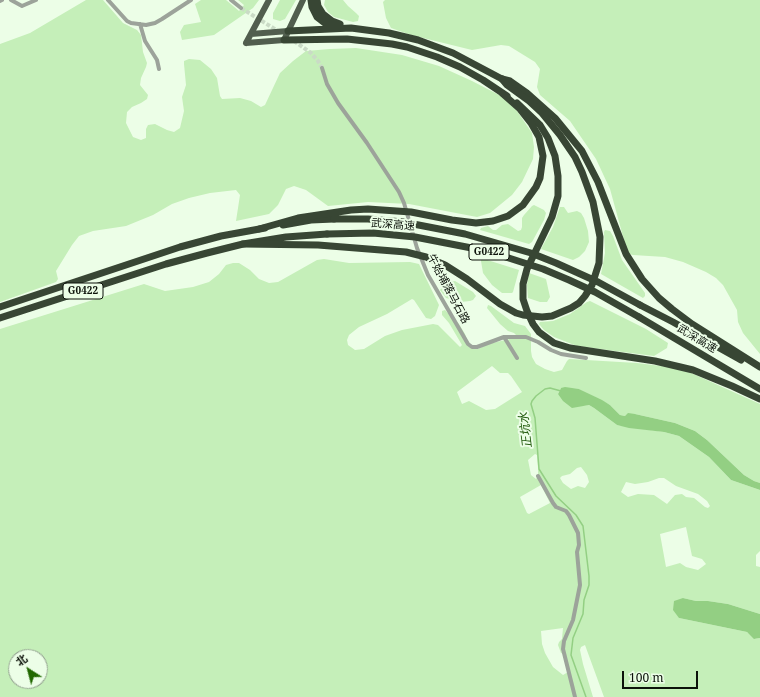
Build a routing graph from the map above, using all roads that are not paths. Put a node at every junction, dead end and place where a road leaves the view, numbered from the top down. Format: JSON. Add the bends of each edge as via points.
{"nodes":[{"id":1,"x":11,"y":0,"type":"edge"},
{"id":2,"x":36,"y":0,"type":"edge"},
{"id":3,"x":108,"y":0,"type":"edge"},
{"id":4,"x":191,"y":0,"type":"edge"},
{"id":5,"x":231,"y":0,"type":"edge"},
{"id":6,"x":269,"y":0,"type":"edge"},
{"id":7,"x":303,"y":0,"type":"edge"},
{"id":8,"x":311,"y":0,"type":"edge"},
{"id":9,"x":317,"y":0,"type":"edge"},
{"id":10,"x":241,"y":8,"type":"tunnel mouth"},
{"id":11,"x":140,"y":24,"type":"junction"},
{"id":12,"x":348,"y":28,"type":"junction"},
{"id":13,"x":288,"y":31,"type":"junction"},
{"id":14,"x":251,"y":34,"type":"junction"},
{"id":15,"x":284,"y":40,"type":"junction"},
{"id":16,"x":322,"y":68,"type":"tunnel mouth"},
{"id":17,"x":159,"y":69,"type":"dead end"},
{"id":18,"x":502,"y":79,"type":"junction"},
{"id":19,"x":503,"y":94,"type":"junction"},
{"id":20,"x":258,"y":228,"type":"junction"},
{"id":21,"x":243,"y":244,"type":"junction"},
{"id":22,"x":0,"y":307,"type":"edge"},
{"id":23,"x":0,"y":318,"type":"edge"},
{"id":24,"x":504,"y":337,"type":"junction"},
{"id":25,"x":517,"y":358,"type":"dead end"},
{"id":26,"x":586,"y":358,"type":"dead end"},
{"id":27,"x":760,"y":367,"type":"edge"},
{"id":28,"x":760,"y":371,"type":"edge"},
{"id":29,"x":760,"y":390,"type":"edge"},
{"id":30,"x":760,"y":399,"type":"edge"},
{"id":31,"x":538,"y":476,"type":"dead end"},
{"id":32,"x":575,"y":697,"type":"edge"}],
"edges":[{"from":1,"to":2,"type":"street","via":[[22,6]]},
{"from":3,"to":11,"type":"street","via":[[127,21]]},
{"from":4,"to":11,"type":"street","via":[[155,23]]},
{"from":5,"to":10,"type":"street"},
{"from":6,"to":14,"type":"main road"},
{"from":7,"to":13,"type":"main road"},
{"from":8,"to":12,"type":"highway","via":[[314,12],[321,21]]},
{"from":9,"to":12,"type":"highway","via":[[320,10],[327,18]]},
{"from":11,"to":17,"type":"street","via":[[145,41],[157,60]]},
{"from":12,"to":13,"type":"highway"},
{"from":12,"to":18,"type":"highway","via":[[400,35],[436,46],[453,52]]},
{"from":13,"to":14,"type":"main road"},
{"from":13,"to":15,"type":"main road"},
{"from":14,"to":15,"type":"main road","via":[[246,43]]},
{"from":15,"to":19,"type":"highway","via":[[347,39],[407,47],[460,67]]},
{"from":16,"to":24,"type":"street","name":"牛始埔落马石路","via":[[327,84],[338,103],[399,192],[428,275],[466,342],[472,347],[477,347]]},
{"from":18,"to":21,"type":"highway","bridge":true,"via":[[530,101],[560,135],[582,172],[593,202],[600,237],[599,263],[592,285],[579,303],[552,316],[523,315],[500,304],[445,265],[426,257],[406,252],[318,245]]},
{"from":18,"to":27,"type":"highway","via":[[522,89],[544,107],[565,128],[582,151],[598,182],[626,254],[650,288],[672,310]]},
{"from":19,"to":20,"type":"highway","bridge":true,"via":[[520,109],[534,127],[543,156],[536,187],[523,205],[508,216],[476,223],[411,212],[368,209],[298,218]]},
{"from":19,"to":30,"type":"highway","via":[[527,111],[540,125],[557,163],[559,186],[556,206],[527,269],[523,284],[523,299],[533,324],[554,343],[693,370]]},
{"from":20,"to":22,"type":"highway","name":"武深高速","number":"G0422","via":[[165,252]]},
{"from":20,"to":28,"type":"highway","name":"武深高速","number":"G0422","bridge":true,"via":[[311,220],[368,219],[403,222],[480,238],[556,263],[598,282]]},
{"from":21,"to":23,"type":"highway","name":"武深高速","number":"G0422","via":[[166,264]]},
{"from":21,"to":29,"type":"highway","name":"武深高速","number":"G0422","bridge":true,"via":[[286,237],[373,234],[415,237],[487,251],[543,269],[595,292]]},
{"from":24,"to":25,"type":"street"},
{"from":24,"to":26,"type":"street","name":"牛始埔落马石路","via":[[526,337],[561,354]]},
{"from":31,"to":32,"type":"street","via":[[553,503],[570,515],[578,532],[580,585],[573,620],[564,641]]}]}
